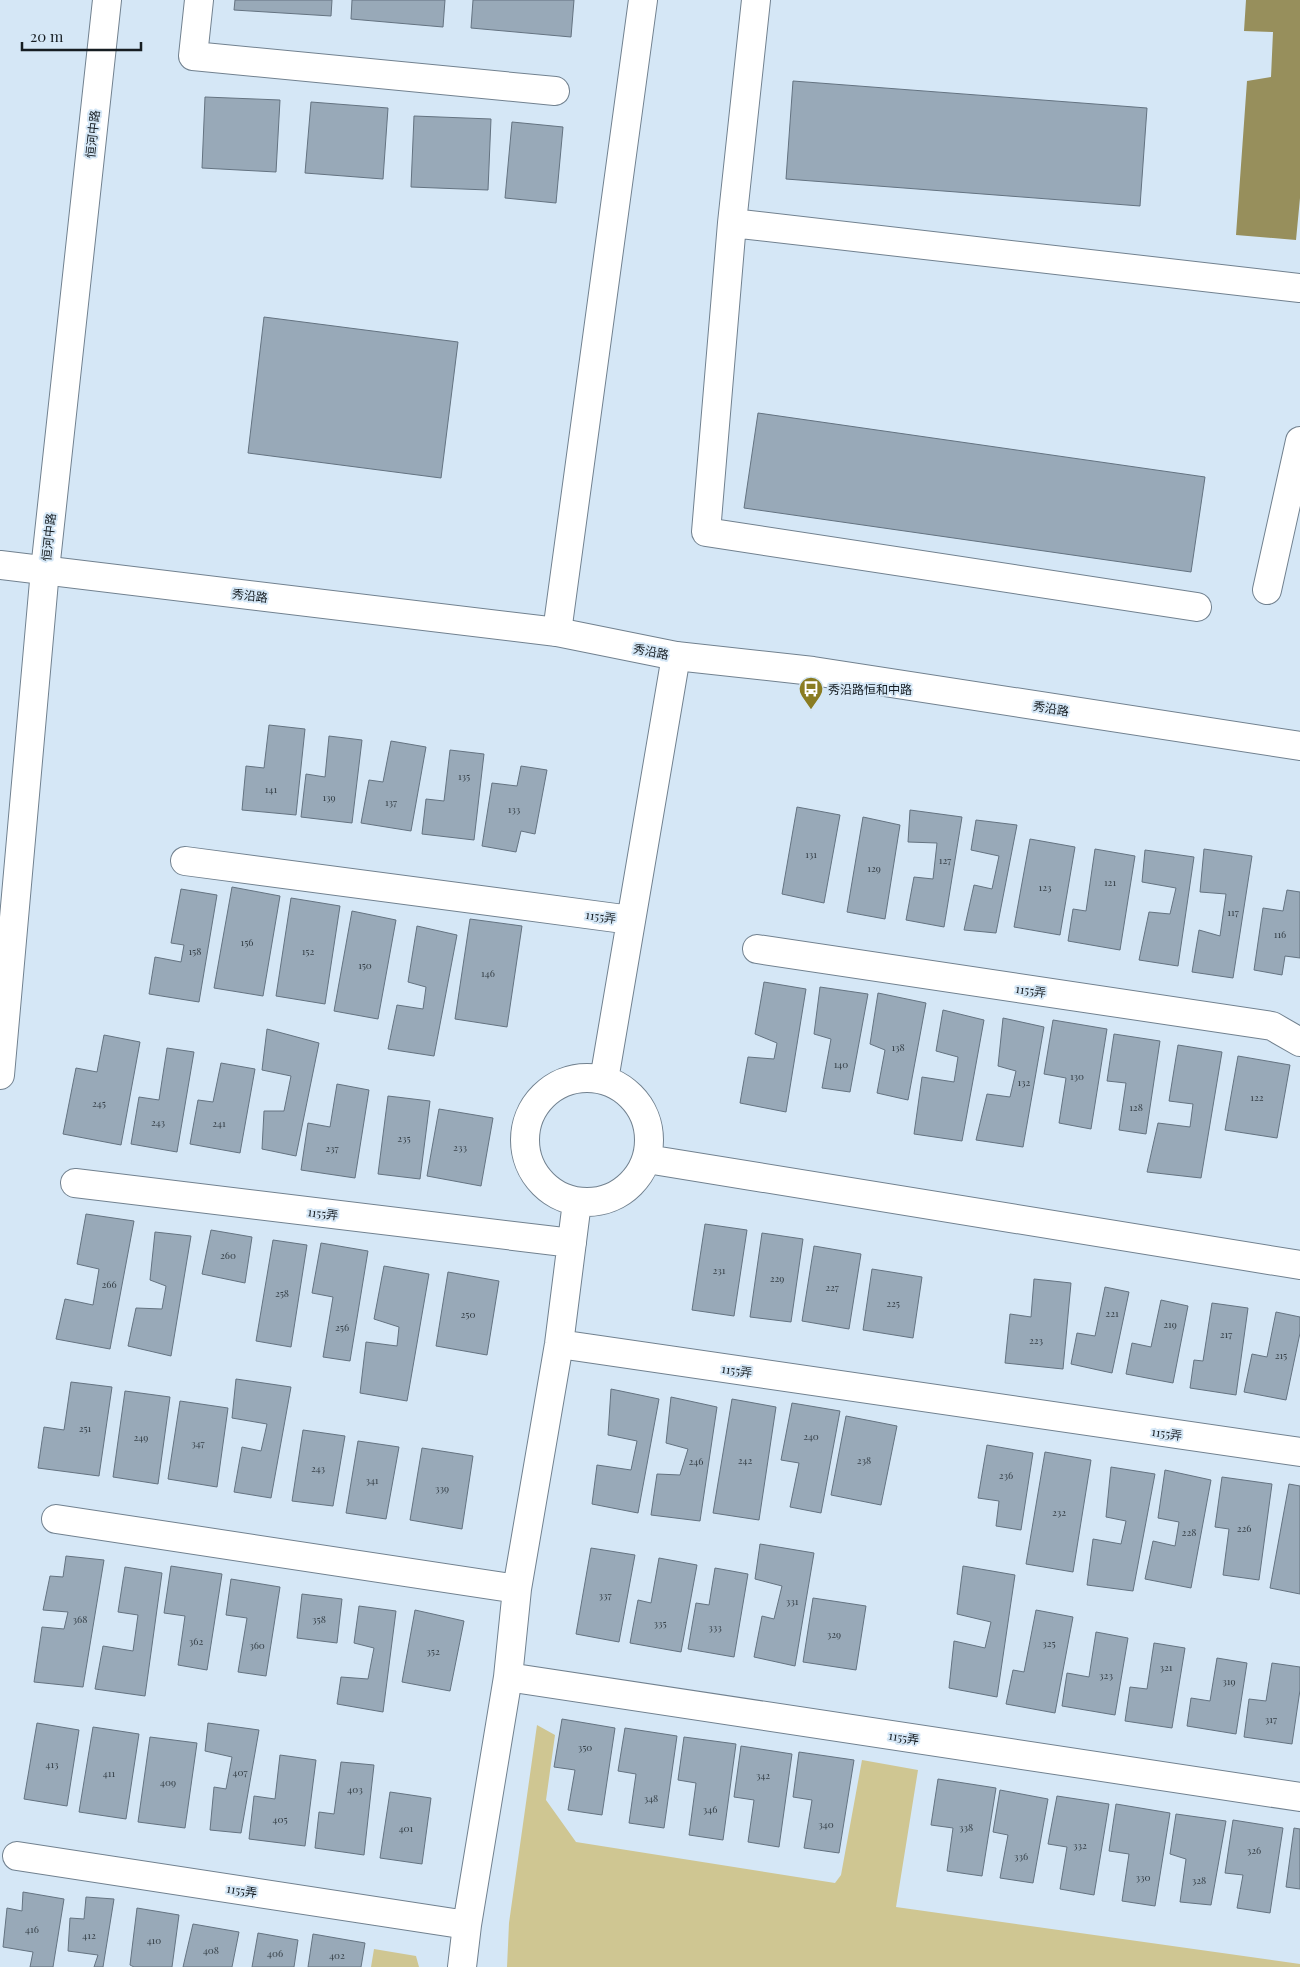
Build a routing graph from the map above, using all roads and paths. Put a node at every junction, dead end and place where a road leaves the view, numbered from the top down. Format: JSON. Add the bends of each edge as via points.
{"nodes":[{"id":1,"x":107,"y":0,"type":"edge"},
{"id":2,"x":199,"y":0,"type":"edge"},
{"id":3,"x":643,"y":0,"type":"edge"},
{"id":4,"x":756,"y":0,"type":"edge"},
{"id":5,"x":555,"y":91,"type":"dead end"},
{"id":6,"x":732,"y":223,"type":"junction"},
{"id":7,"x":1300,"y":288,"type":"edge"},
{"id":8,"x":1300,"y":441,"type":"edge"},
{"id":9,"x":0,"y":565,"type":"edge"},
{"id":10,"x":45,"y":570,"type":"junction"},
{"id":11,"x":1267,"y":590,"type":"dead end"},
{"id":12,"x":1197,"y":607,"type":"dead end"},
{"id":13,"x":557,"y":632,"type":"junction"},
{"id":14,"x":676,"y":656,"type":"junction"},
{"id":15,"x":1300,"y":746,"type":"edge"},
{"id":16,"x":185,"y":861,"type":"dead end"},
{"id":17,"x":631,"y":920,"type":"junction"},
{"id":18,"x":757,"y":949,"type":"dead end"},
{"id":19,"x":1300,"y":1042,"type":"edge"},
{"id":20,"x":0,"y":1075,"type":"edge"},
{"id":21,"x":604,"y":1080,"type":"junction"},
{"id":22,"x":647,"y":1159,"type":"junction"},
{"id":23,"x":74,"y":1183,"type":"dead end"},
{"id":24,"x":577,"y":1202,"type":"junction"},
{"id":25,"x":572,"y":1243,"type":"junction"},
{"id":26,"x":1299,"y":1261,"type":"edge"},
{"id":27,"x":559,"y":1344,"type":"junction"},
{"id":28,"x":1300,"y":1452,"type":"edge"},
{"id":29,"x":56,"y":1519,"type":"dead end"},
{"id":30,"x":517,"y":1590,"type":"junction"},
{"id":31,"x":508,"y":1677,"type":"junction"},
{"id":32,"x":1300,"y":1797,"type":"edge"},
{"id":33,"x":17,"y":1856,"type":"dead end"},
{"id":34,"x":467,"y":1925,"type":"junction"},
{"id":35,"x":462,"y":1967,"type":"edge"}],
"edges":[{"from":1,"to":10,"type":"street","name":"恒河中路"},
{"from":2,"to":5,"type":"street","via":[[193,56]]},
{"from":3,"to":13,"type":"street"},
{"from":4,"to":6,"type":"street"},
{"from":6,"to":7,"type":"street"},
{"from":6,"to":12,"type":"street","via":[[706,532]]},
{"from":8,"to":11,"type":"street"},
{"from":9,"to":10,"type":"street","name":"秀沿路"},
{"from":10,"to":13,"type":"street","name":"秀沿路"},
{"from":10,"to":20,"type":"street","name":"恒河中路"},
{"from":13,"to":14,"type":"street","name":"秀沿路"},
{"from":14,"to":15,"type":"street","name":"秀沿路","via":[[813,671]]},
{"from":14,"to":17,"type":"street","name":"1155弄"},
{"from":16,"to":17,"type":"street","name":"1155弄"},
{"from":17,"to":21,"type":"street","name":"1155弄"},
{"from":18,"to":19,"type":"street","name":"1155弄","via":[[1272,1026]]},
{"from":21,"to":22,"type":"street","via":[[621,1087],[638,1102],[649,1130]]},
{"from":21,"to":24,"type":"street","via":[[580,1077],[563,1082],[536,1104],[526,1125],[524,1140],[528,1162],[536,1177],[553,1193]]},
{"from":22,"to":24,"type":"street","via":[[632,1185],[624,1191],[606,1200]]},
{"from":22,"to":26,"type":"street"},
{"from":23,"to":25,"type":"street","name":"1155弄"},
{"from":24,"to":25,"type":"street"},
{"from":25,"to":27,"type":"street"},
{"from":27,"to":28,"type":"street","name":"1155弄"},
{"from":27,"to":30,"type":"street"},
{"from":29,"to":30,"type":"street"},
{"from":30,"to":31,"type":"street"},
{"from":31,"to":32,"type":"street","name":"1155弄"},
{"from":31,"to":34,"type":"street"},
{"from":33,"to":34,"type":"street","name":"1155弄"},
{"from":34,"to":35,"type":"street"}]}
